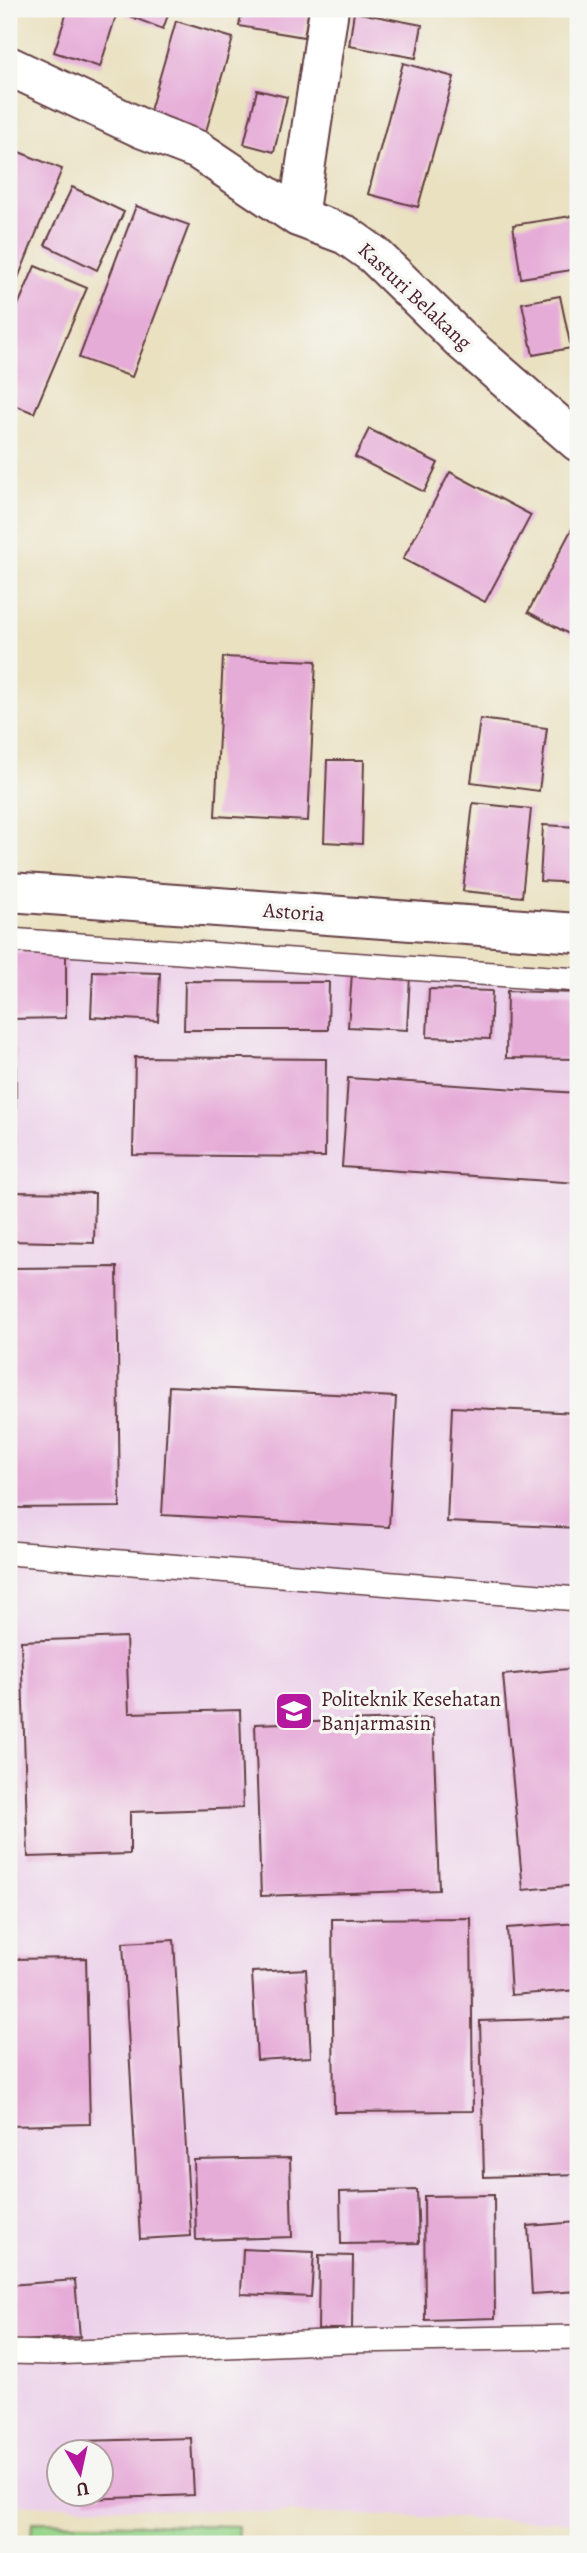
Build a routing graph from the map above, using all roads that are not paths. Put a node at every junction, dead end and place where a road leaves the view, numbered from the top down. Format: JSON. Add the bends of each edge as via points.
{"nodes":[{"id":1,"x":329,"y":9,"type":"edge"},
{"id":2,"x":9,"y":66,"type":"edge"},
{"id":3,"x":298,"y":217,"type":"junction"},
{"id":4,"x":578,"y":442,"type":"edge"},
{"id":5,"x":9,"y":892,"type":"edge"},
{"id":6,"x":578,"y":933,"type":"edge"},
{"id":7,"x":9,"y":940,"type":"edge"},
{"id":8,"x":578,"y":980,"type":"edge"},
{"id":9,"x":9,"y":1553,"type":"edge"},
{"id":10,"x":578,"y":1599,"type":"edge"},
{"id":11,"x":578,"y":2337,"type":"edge"},
{"id":12,"x":9,"y":2352,"type":"edge"}],
"edges":[{"from":1,"to":3,"type":"street"},
{"from":2,"to":3,"type":"street","name":"Kasturi Belakang","via":[[143,129],[198,149]]},
{"from":3,"to":4,"type":"street","name":"Kasturi Belakang","via":[[346,235],[374,255],[463,342]]},
{"from":5,"to":6,"type":"street","name":"Astoria"},
{"from":7,"to":8,"type":"lane"},
{"from":9,"to":10,"type":"lane"},
{"from":11,"to":12,"type":"lane"}]}
